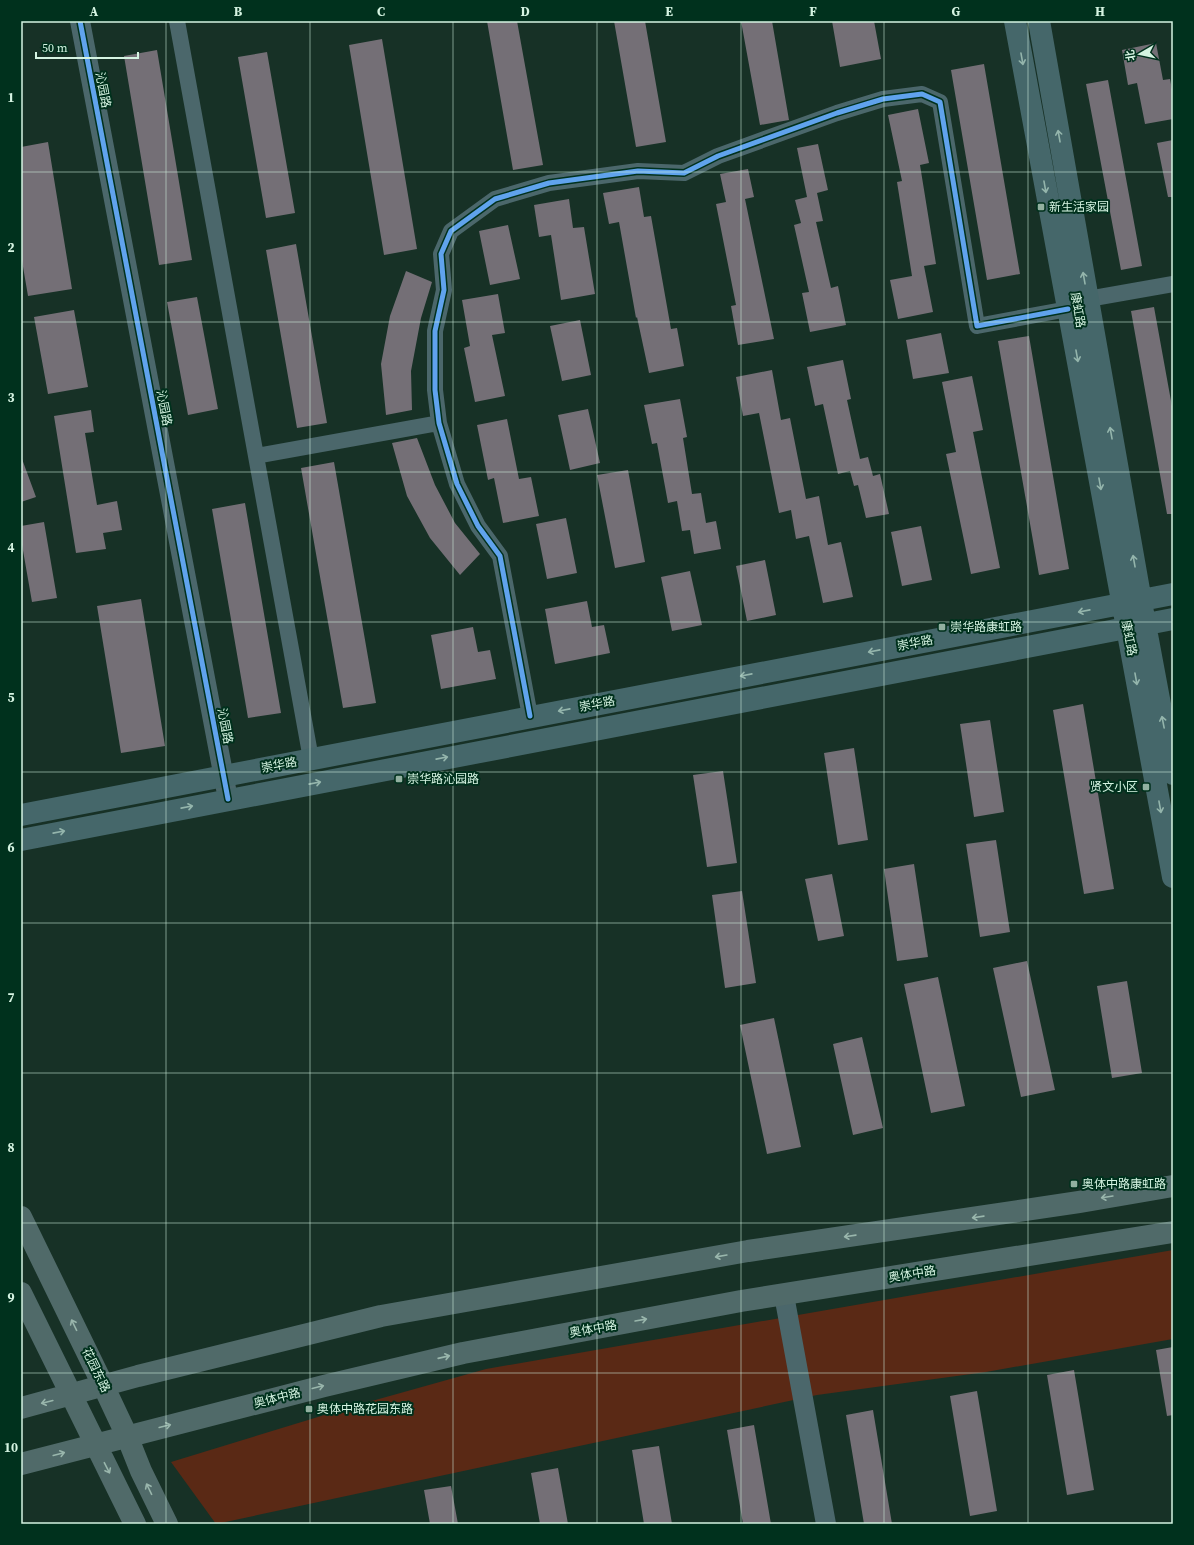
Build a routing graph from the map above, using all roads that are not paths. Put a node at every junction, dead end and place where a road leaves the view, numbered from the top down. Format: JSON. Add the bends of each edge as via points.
{"nodes":[{"id":1,"x":80,"y":21,"type":"edge"},
{"id":2,"x":177,"y":21,"type":"edge"},
{"id":3,"x":1015,"y":21,"type":"edge"},
{"id":4,"x":1039,"y":21,"type":"edge"},
{"id":5,"x":1173,"y":284,"type":"edge"},
{"id":6,"x":1088,"y":299,"type":"junction"},
{"id":7,"x":1068,"y":309,"type":"junction"},
{"id":8,"x":439,"y":423,"type":"junction"},
{"id":9,"x":256,"y":456,"type":"junction"},
{"id":10,"x":1173,"y":594,"type":"edge"},
{"id":11,"x":1132,"y":601,"type":"junction"},
{"id":12,"x":1173,"y":619,"type":"edge"},
{"id":13,"x":1136,"y":625,"type":"junction"},
{"id":14,"x":530,"y":716,"type":"junction"},
{"id":15,"x":311,"y":759,"type":"junction"},
{"id":16,"x":1173,"y":774,"type":"edge"},
{"id":17,"x":224,"y":775,"type":"junction"},
{"id":18,"x":228,"y":799,"type":"junction"},
{"id":19,"x":21,"y":815,"type":"edge"},
{"id":20,"x":21,"y":840,"type":"edge"},
{"id":21,"x":1173,"y":877,"type":"edge"},
{"id":22,"x":1173,"y":1186,"type":"edge"},
{"id":23,"x":21,"y":1218,"type":"edge"},
{"id":24,"x":1173,"y":1232,"type":"edge"},
{"id":25,"x":21,"y":1293,"type":"edge"},
{"id":26,"x":784,"y":1295,"type":"junction"},
{"id":27,"x":103,"y":1385,"type":"junction"},
{"id":28,"x":72,"y":1395,"type":"junction"},
{"id":29,"x":21,"y":1408,"type":"edge"},
{"id":30,"x":127,"y":1436,"type":"junction"},
{"id":31,"x":95,"y":1444,"type":"junction"},
{"id":32,"x":21,"y":1464,"type":"edge"},
{"id":33,"x":135,"y":1524,"type":"edge"},
{"id":34,"x":167,"y":1524,"type":"edge"},
{"id":35,"x":826,"y":1524,"type":"edge"}],
"edges":[{"from":1,"to":17,"type":"street","name":"沁园路"},
{"from":2,"to":9,"type":"street"},
{"from":3,"to":7,"type":"main road","name":"康虹路","one_way":true},
{"from":6,"to":4,"type":"main road","name":"康虹路","one_way":true},
{"from":5,"to":6,"type":"street"},
{"from":11,"to":6,"type":"main road","name":"康虹路","one_way":true},
{"from":7,"to":8,"type":"street","via":[[977,326],[940,102],[922,94],[883,99],[718,156],[684,173],[638,171],[549,183],[495,199],[477,212],[452,231],[441,254],[444,290],[435,331],[435,390]]},
{"from":7,"to":11,"type":"main road","name":"康虹路","one_way":true},
{"from":8,"to":9,"type":"street"},
{"from":8,"to":14,"type":"street","via":[[457,484],[478,526],[500,556]]},
{"from":9,"to":15,"type":"street"},
{"from":10,"to":11,"type":"main road","name":"崇华路"},
{"from":11,"to":13,"type":"main road","name":"康虹路"},
{"from":11,"to":14,"type":"main road","name":"崇华路","one_way":true},
{"from":12,"to":13,"type":"main road","name":"崇华路"},
{"from":16,"to":13,"type":"main road","name":"康虹路","one_way":true},
{"from":18,"to":13,"type":"main road","name":"崇华路","one_way":true},
{"from":13,"to":21,"type":"main road","name":"康虹路","one_way":true},
{"from":14,"to":15,"type":"main road","name":"崇华路"},
{"from":15,"to":17,"type":"main road","name":"崇华路"},
{"from":17,"to":18,"type":"street","name":"沁园路"},
{"from":17,"to":19,"type":"main road","name":"崇华路"},
{"from":20,"to":18,"type":"main road","name":"崇华路","one_way":true},
{"from":22,"to":27,"type":"main road","one_way":true,"via":[[748,1251],[381,1316]]},
{"from":27,"to":23,"type":"main road","name":"花园东路","one_way":true},
{"from":24,"to":26,"type":"main road","name":"奥体中路"},
{"from":25,"to":28,"type":"main road"},
{"from":30,"to":26,"type":"main road","name":"奥体中路","one_way":true,"via":[[462,1353]]},
{"from":26,"to":35,"type":"street"},
{"from":27,"to":28,"type":"main road"},
{"from":27,"to":30,"type":"main road","name":"花园东路"},
{"from":28,"to":29,"type":"main road","one_way":true},
{"from":28,"to":31,"type":"main road"},
{"from":30,"to":31,"type":"main road","name":"奥体中路"},
{"from":34,"to":30,"type":"main road","name":"花园东路","one_way":true,"via":[[140,1471]]},
{"from":32,"to":31,"type":"main road","name":"奥体中路","one_way":true},
{"from":31,"to":33,"type":"main road","one_way":true}]}
